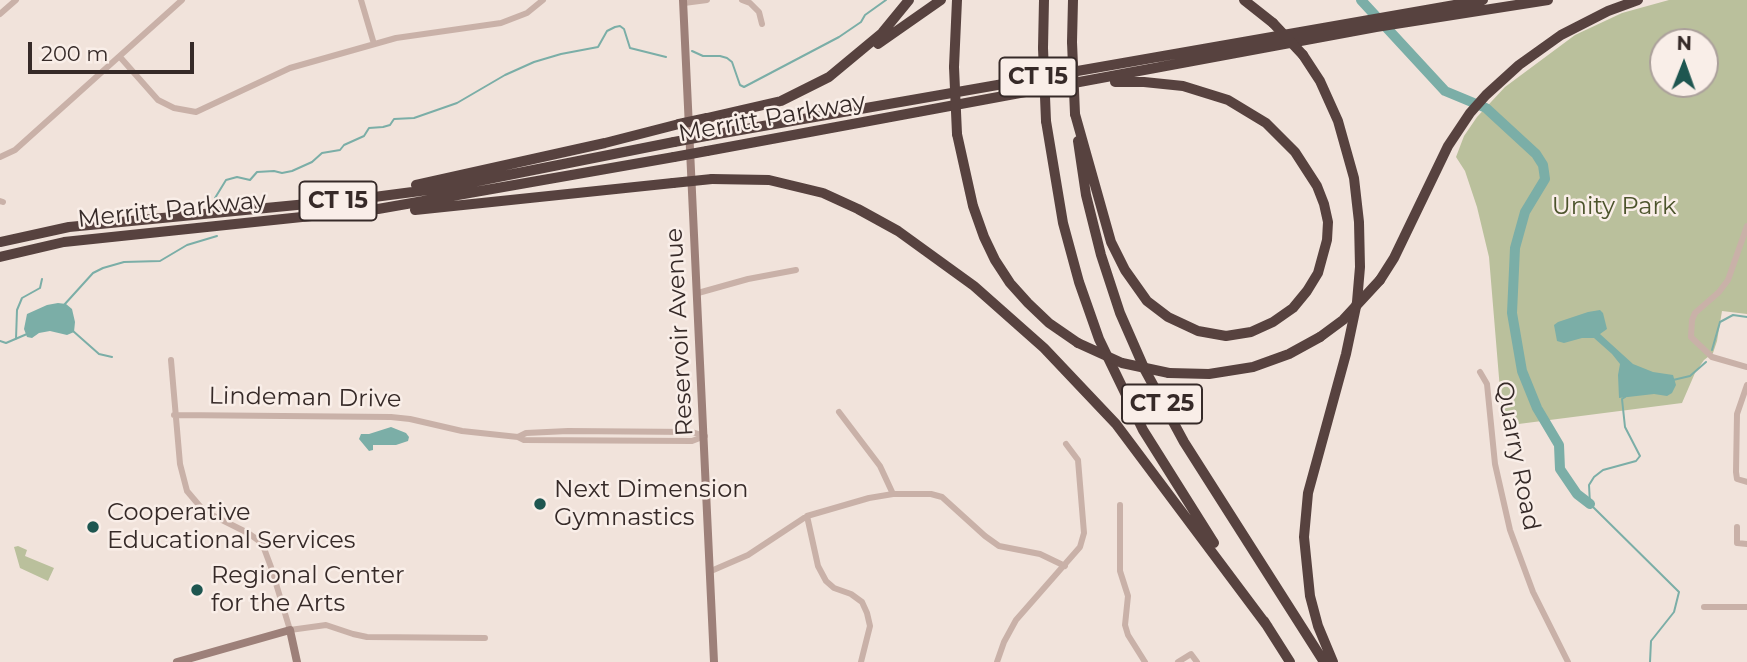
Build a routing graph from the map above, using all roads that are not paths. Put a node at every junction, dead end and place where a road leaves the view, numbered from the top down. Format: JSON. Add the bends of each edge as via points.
{"nodes":[{"id":1,"x":16,"y":0,"type":"edge"},
{"id":2,"x":181,"y":0,"type":"edge"},
{"id":3,"x":361,"y":0,"type":"edge"},
{"id":4,"x":543,"y":0,"type":"edge"},
{"id":5,"x":707,"y":0,"type":"edge"},
{"id":6,"x":742,"y":0,"type":"edge"},
{"id":7,"x":909,"y":0,"type":"edge"},
{"id":8,"x":941,"y":0,"type":"edge"},
{"id":9,"x":1044,"y":0,"type":"edge"},
{"id":10,"x":1073,"y":0,"type":"edge"},
{"id":11,"x":1244,"y":0,"type":"edge"},
{"id":12,"x":1254,"y":0,"type":"edge"},
{"id":13,"x":1483,"y":0,"type":"edge"},
{"id":14,"x":1548,"y":0,"type":"edge"},
{"id":15,"x":1638,"y":0,"type":"edge"},
{"id":16,"x":683,"y":1,"type":"edge"},
{"id":17,"x":957,"y":5,"type":"edge"},
{"id":18,"x":0,"y":14,"type":"edge"},
{"id":19,"x":1394,"y":20,"type":"junction"},
{"id":20,"x":1275,"y":23,"type":"junction"},
{"id":21,"x":762,"y":24,"type":"dead end"},
{"id":22,"x":1373,"y":24,"type":"junction"},
{"id":23,"x":374,"y":44,"type":"junction"},
{"id":24,"x":120,"y":57,"type":"junction"},
{"id":25,"x":829,"y":77,"type":"junction"},
{"id":26,"x":1087,"y":82,"type":"junction"},
{"id":27,"x":1075,"y":114,"type":"junction"},
{"id":28,"x":0,"y":157,"type":"edge"},
{"id":29,"x":325,"y":202,"type":"junction"},
{"id":30,"x":336,"y":214,"type":"junction"},
{"id":31,"x":1747,"y":226,"type":"edge"},
{"id":32,"x":0,"y":242,"type":"edge"},
{"id":33,"x":0,"y":257,"type":"edge"},
{"id":34,"x":796,"y":270,"type":"dead end"},
{"id":35,"x":698,"y":293,"type":"junction"},
{"id":36,"x":171,"y":360,"type":"dead end"},
{"id":37,"x":1747,"y":367,"type":"edge"},
{"id":38,"x":1480,"y":372,"type":"dead end"},
{"id":39,"x":1747,"y":385,"type":"edge"},
{"id":40,"x":839,"y":412,"type":"dead end"},
{"id":41,"x":174,"y":415,"type":"junction"},
{"id":42,"x":582,"y":432,"type":"junction"},
{"id":43,"x":599,"y":432,"type":"junction"},
{"id":44,"x":536,"y":436,"type":"junction"},
{"id":45,"x":705,"y":436,"type":"junction"},
{"id":46,"x":582,"y":441,"type":"junction"},
{"id":47,"x":599,"y":441,"type":"junction"},
{"id":48,"x":1066,"y":444,"type":"dead end"},
{"id":49,"x":1747,"y":482,"type":"edge"},
{"id":50,"x":893,"y":495,"type":"junction"},
{"id":51,"x":1120,"y":505,"type":"dead end"},
{"id":52,"x":807,"y":516,"type":"junction"},
{"id":53,"x":1737,"y":527,"type":"dead end"},
{"id":54,"x":1747,"y":544,"type":"edge"},
{"id":55,"x":1065,"y":566,"type":"junction"},
{"id":56,"x":711,"y":571,"type":"junction"},
{"id":57,"x":1704,"y":607,"type":"dead end"},
{"id":58,"x":1747,"y":607,"type":"edge"},
{"id":59,"x":1268,"y":628,"type":"junction"},
{"id":60,"x":290,"y":630,"type":"junction"},
{"id":61,"x":485,"y":638,"type":"dead end"},
{"id":62,"x":177,"y":662,"type":"edge"},
{"id":63,"x":297,"y":662,"type":"edge"},
{"id":64,"x":715,"y":662,"type":"edge"},
{"id":65,"x":861,"y":662,"type":"edge"},
{"id":66,"x":997,"y":662,"type":"edge"},
{"id":67,"x":1145,"y":662,"type":"edge"},
{"id":68,"x":1178,"y":662,"type":"edge"},
{"id":69,"x":1197,"y":662,"type":"edge"},
{"id":70,"x":1290,"y":662,"type":"edge"},
{"id":71,"x":1324,"y":662,"type":"edge"},
{"id":72,"x":1333,"y":662,"type":"edge"},
{"id":73,"x":1568,"y":662,"type":"edge"}],
"edges":[{"from":1,"to":18,"type":"street"},
{"from":2,"to":24,"type":"street"},
{"from":3,"to":23,"type":"street"},
{"from":4,"to":23,"type":"street","via":[[527,13],[501,23]]},
{"from":5,"to":16,"type":"street"},
{"from":6,"to":21,"type":"street","via":[[759,12]]},
{"from":7,"to":25,"type":"highway","via":[[882,33]]},
{"from":8,"to":25,"type":"highway"},
{"from":9,"to":59,"type":"highway","number":"CT 25","bridge":true,"via":[[1046,121],[1055,183],[1085,301],[1107,358],[1154,447]]},
{"from":10,"to":27,"type":"highway","number":"CT 25","bridge":true},
{"from":11,"to":20,"type":"highway"},
{"from":12,"to":20,"type":"highway"},
{"from":13,"to":19,"type":"highway","name":"Merritt Parkway","number":"CT 15"},
{"from":14,"to":19,"type":"highway","name":"Merritt Parkway","number":"CT 15"},
{"from":15,"to":17,"type":"highway","bridge":true,"via":[[1561,35],[1486,95],[1448,146],[1394,258],[1343,320],[1289,354],[1253,367],[1209,374],[1169,373],[1115,360],[1078,342],[1038,313],[1014,288],[995,260],[972,206],[957,134]]},
{"from":16,"to":35,"type":"main road","name":"Reservoir Avenue"},
{"from":19,"to":22,"type":"highway","name":"Merritt Parkway","number":"CT 15"},
{"from":20,"to":72,"type":"highway","bridge":true,"via":[[1320,81],[1338,121],[1354,178],[1360,222],[1357,302],[1310,486],[1304,537],[1312,607]]},
{"from":22,"to":26,"type":"highway","name":"Merritt Parkway","number":"CT 15"},
{"from":22,"to":29,"type":"highway","name":"Merritt Parkway","number":"CT 15","bridge":true,"via":[[706,136],[443,188]]},
{"from":23,"to":24,"type":"street","via":[[290,68],[196,112],[158,100]]},
{"from":24,"to":28,"type":"street","via":[[15,150]]},
{"from":25,"to":29,"type":"highway","bridge":true,"via":[[781,101],[457,177]]},
{"from":26,"to":27,"type":"highway","via":[[1183,86],[1237,104],[1281,136],[1317,186],[1328,222],[1324,258],[1293,308],[1251,332],[1226,336],[1198,331],[1147,301],[1117,256]]},
{"from":26,"to":30,"type":"highway","name":"Merritt Parkway","number":"CT 15","bridge":true,"via":[[448,198]]},
{"from":27,"to":71,"type":"highway","number":"CT 25","via":[[1096,235],[1136,352],[1173,423]]},
{"from":29,"to":32,"type":"highway","name":"Merritt Parkway","number":"CT 15","via":[[69,228]]},
{"from":30,"to":33,"type":"highway","name":"Merritt Parkway","number":"CT 15","via":[[64,242]]},
{"from":30,"to":59,"type":"highway","bridge":true,"via":[[354,216],[712,179],[769,180],[823,193],[898,231],[974,286],[1044,348],[1116,424]]},
{"from":31,"to":37,"type":"street","via":[[1728,280],[1692,320],[1692,337],[1712,357]]},
{"from":34,"to":35,"type":"street"},
{"from":35,"to":45,"type":"main road","name":"Reservoir Avenue"},
{"from":36,"to":41,"type":"street"},
{"from":38,"to":73,"type":"street","name":"Quarry Road","via":[[1487,384],[1495,464],[1510,530],[1533,592]]},
{"from":39,"to":49,"type":"street","via":[[1737,414],[1737,479]]},
{"from":40,"to":50,"type":"street","via":[[880,466]]},
{"from":41,"to":44,"type":"street","name":"Lindeman Drive","via":[[391,417],[467,432]]},
{"from":41,"to":60,"type":"street","via":[[187,491],[204,511],[262,543]]},
{"from":42,"to":43,"type":"street","name":"Lindeman Drive"},
{"from":42,"to":44,"type":"street","name":"Lindeman Drive"},
{"from":42,"to":46,"type":"street"},
{"from":43,"to":45,"type":"street","name":"Lindeman Drive","via":[[692,432]]},
{"from":43,"to":47,"type":"street"},
{"from":44,"to":46,"type":"street","name":"Lindeman Drive"},
{"from":45,"to":47,"type":"street","name":"Lindeman Drive","via":[[692,441]]},
{"from":45,"to":56,"type":"main road","name":"Reservoir Avenue"},
{"from":46,"to":47,"type":"street","name":"Lindeman Drive"},
{"from":48,"to":55,"type":"street","via":[[1078,460],[1084,533],[1080,547]]},
{"from":50,"to":52,"type":"street"},
{"from":50,"to":55,"type":"street","via":[[942,497],[999,545],[1040,554]]},
{"from":51,"to":67,"type":"street","via":[[1120,570],[1128,596],[1125,625]]},
{"from":52,"to":56,"type":"street","via":[[748,555]]},
{"from":52,"to":65,"type":"street","via":[[826,581],[862,602],[867,613],[870,626]]},
{"from":53,"to":54,"type":"street","via":[[1737,543]]},
{"from":55,"to":66,"type":"street","via":[[1016,620]]},
{"from":56,"to":64,"type":"main road","name":"Reservoir Avenue"},
{"from":57,"to":58,"type":"street"},
{"from":59,"to":70,"type":"highway","number":"CT 25"},
{"from":60,"to":61,"type":"street","via":[[326,625],[353,635]]},
{"from":60,"to":62,"type":"main road"},
{"from":60,"to":63,"type":"main road"},
{"from":68,"to":69,"type":"street","via":[[1191,654]]}]}
